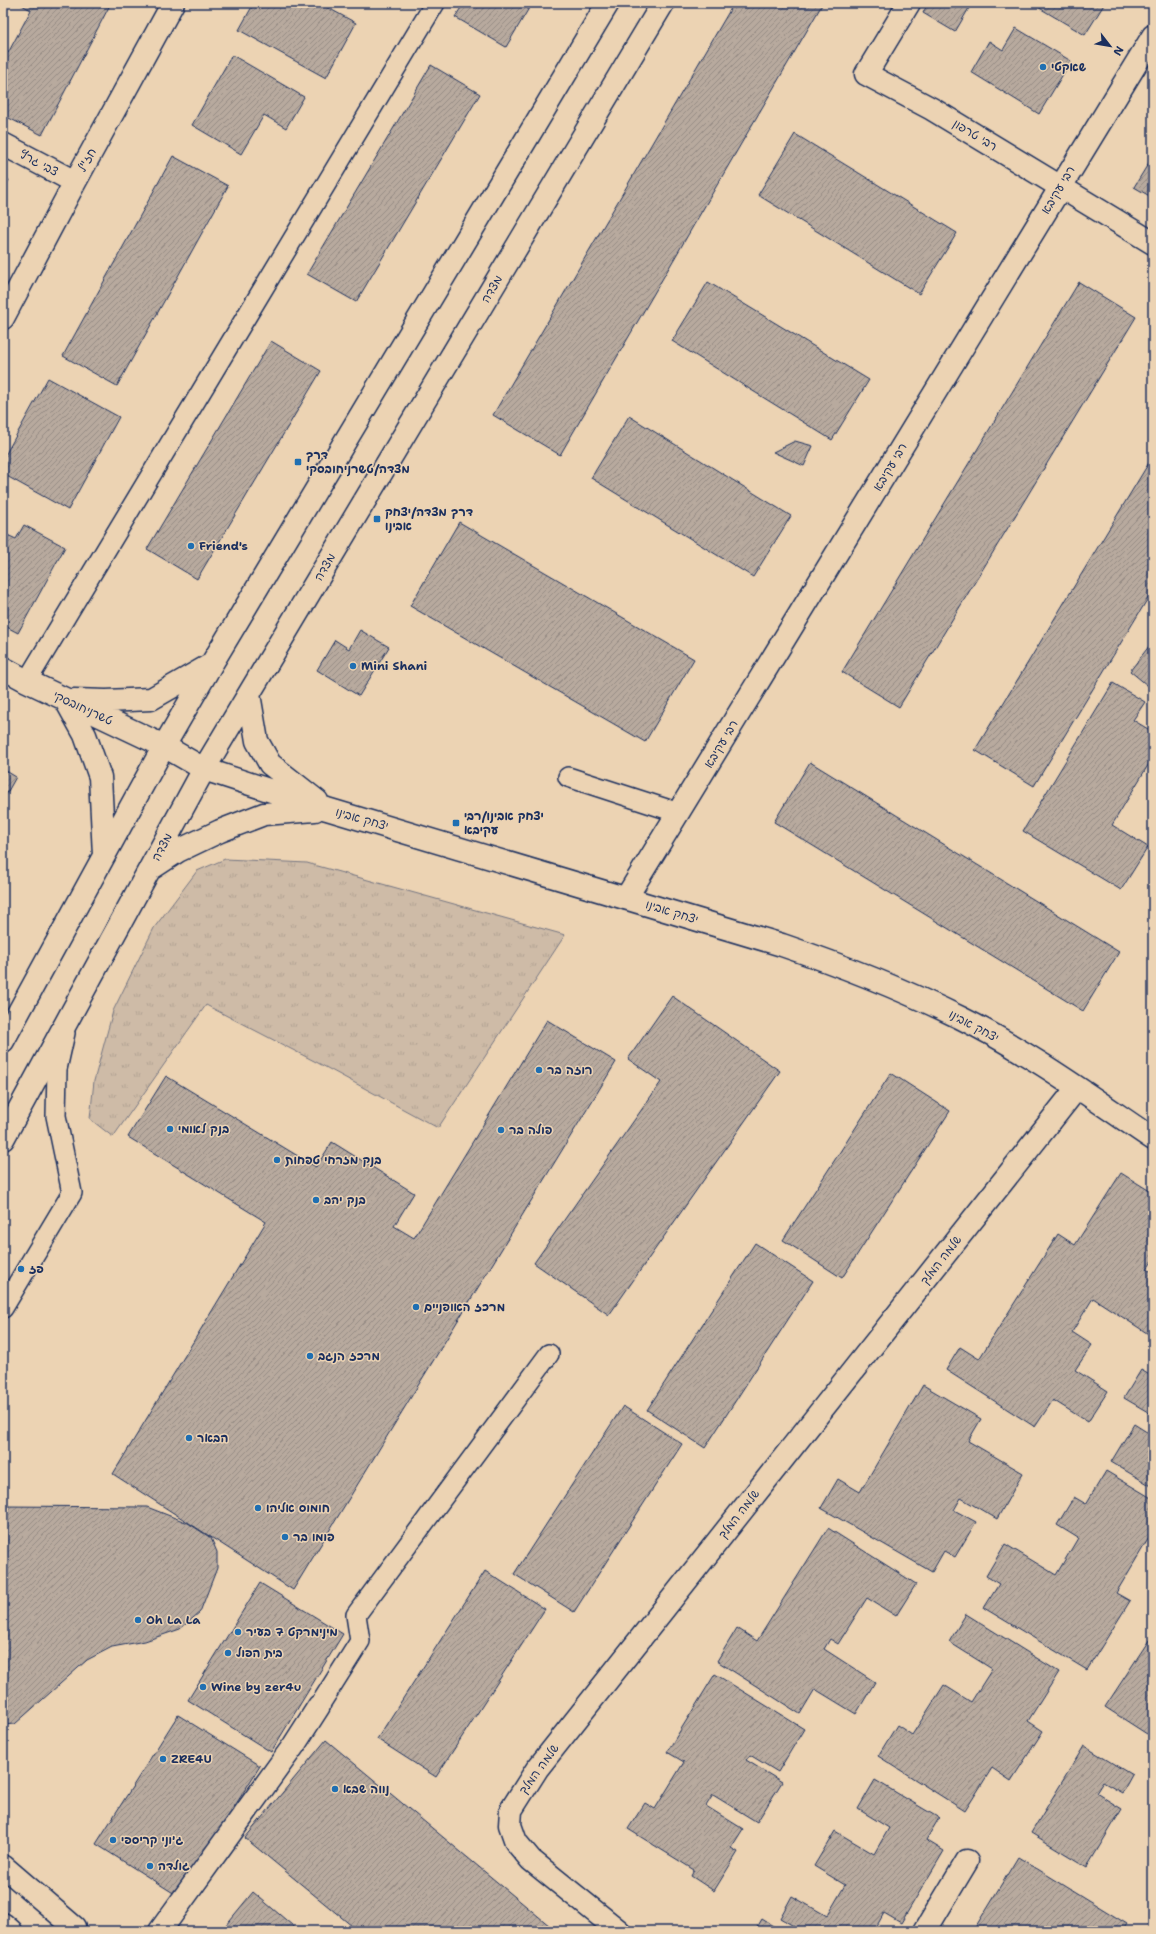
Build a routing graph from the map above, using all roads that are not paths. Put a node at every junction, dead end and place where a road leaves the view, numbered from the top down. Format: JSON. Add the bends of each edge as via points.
{"nodes":[{"id":1,"x":173,"y":3,"type":"edge"},
{"id":2,"x":435,"y":3,"type":"edge"},
{"id":3,"x":608,"y":3,"type":"edge"},
{"id":4,"x":663,"y":3,"type":"edge"},
{"id":5,"x":909,"y":3,"type":"edge"},
{"id":6,"x":1153,"y":36,"type":"edge"},
{"id":7,"x":3,"y":144,"type":"edge"},
{"id":8,"x":75,"y":182,"type":"junction"},
{"id":9,"x":1060,"y":187,"type":"junction"},
{"id":10,"x":1153,"y":243,"type":"edge"},
{"id":11,"x":3,"y":318,"type":"edge"},
{"id":12,"x":211,"y":665,"type":"junction"},
{"id":13,"x":3,"y":668,"type":"edge"},
{"id":14,"x":27,"y":682,"type":"junction"},
{"id":15,"x":249,"y":694,"type":"junction"},
{"id":16,"x":65,"y":699,"type":"junction"},
{"id":17,"x":164,"y":746,"type":"junction"},
{"id":18,"x":204,"y":769,"type":"junction"},
{"id":19,"x":568,"y":777,"type":"dead end"},
{"id":20,"x":327,"y":809,"type":"junction"},
{"id":21,"x":679,"y":813,"type":"junction"},
{"id":22,"x":104,"y":855,"type":"junction"},
{"id":23,"x":149,"y":870,"type":"junction"},
{"id":24,"x":626,"y":898,"type":"junction"},
{"id":25,"x":69,"y":1018,"type":"junction"},
{"id":26,"x":3,"y":1041,"type":"edge"},
{"id":27,"x":1077,"y":1088,"type":"junction"},
{"id":28,"x":3,"y":1139,"type":"edge"},
{"id":29,"x":1153,"y":1140,"type":"edge"},
{"id":30,"x":3,"y":1308,"type":"edge"},
{"id":31,"x":549,"y":1354,"type":"dead end"},
{"id":32,"x":319,"y":1706,"type":"joint"},
{"id":33,"x":967,"y":1861,"type":"dead end"},
{"id":34,"x":3,"y":1866,"type":"edge"},
{"id":35,"x":3,"y":1924,"type":"edge"},
{"id":36,"x":11,"y":1931,"type":"edge"},
{"id":37,"x":74,"y":1931,"type":"edge"},
{"id":38,"x":160,"y":1931,"type":"edge"},
{"id":39,"x":619,"y":1931,"type":"edge"},
{"id":40,"x":925,"y":1931,"type":"edge"}],
"edges":[{"from":1,"to":8,"type":"street","name":"חז\"ל"},
{"from":2,"to":14,"type":"lane"},
{"from":3,"to":12,"type":"street"},
{"from":4,"to":15,"type":"street","name":"מצדה"},
{"from":5,"to":9,"type":"street","name":"רבי טרפון","via":[[866,74],[932,109]]},
{"from":6,"to":9,"type":"street","name":"רבי עקיבא"},
{"from":7,"to":8,"type":"street","name":"צבי גרץ"},
{"from":8,"to":11,"type":"street","name":"חז\"ל"},
{"from":9,"to":10,"type":"street","name":"רבי טרפון"},
{"from":9,"to":21,"type":"street","name":"רבי עקיבא"},
{"from":12,"to":16,"type":"street","via":[[151,699]]},
{"from":12,"to":17,"type":"street"},
{"from":13,"to":14,"type":"street","name":"טשרניחובסקי"},
{"from":14,"to":16,"type":"street","name":"טשרניחובסקי"},
{"from":15,"to":18,"type":"street","name":"מצדה"},
{"from":15,"to":20,"type":"street","via":[[257,741],[270,764]]},
{"from":16,"to":17,"type":"street","name":"טשרניחובסקי"},
{"from":16,"to":22,"type":"street","via":[[85,735],[100,777]]},
{"from":17,"to":18,"type":"street","name":"יצחק אבינו"},
{"from":17,"to":22,"type":"street"},
{"from":18,"to":20,"type":"street","name":"יצחק אבינו"},
{"from":18,"to":23,"type":"street","name":"מצדה"},
{"from":19,"to":21,"type":"lane"},
{"from":20,"to":23,"type":"street","via":[[264,814],[178,851]]},
{"from":20,"to":24,"type":"street","name":"יצחק אבינו"},
{"from":21,"to":24,"type":"street","name":"רבי עקיבא"},
{"from":22,"to":26,"type":"street"},
{"from":23,"to":25,"type":"street","name":"מצדה"},
{"from":24,"to":27,"type":"street","name":"יצחק אבינו","via":[[846,966],[962,1018]]},
{"from":25,"to":28,"type":"street","name":"מצדה"},
{"from":25,"to":30,"type":"lane","via":[[57,1068],[56,1116],[72,1193]]},
{"from":27,"to":29,"type":"street","name":"יצחק אבינו"},
{"from":27,"to":39,"type":"street","name":"שלמה המלך","via":[[537,1769],[511,1810],[510,1825],[516,1842],[531,1860]]},
{"from":31,"to":32,"type":"lane","via":[[356,1615],[360,1641]]},
{"from":32,"to":38,"type":"street","via":[[294,1746]]},
{"from":33,"to":40,"type":"street"},
{"from":34,"to":37,"type":"street","via":[[74,1927]]},
{"from":35,"to":36,"type":"street"}]}
